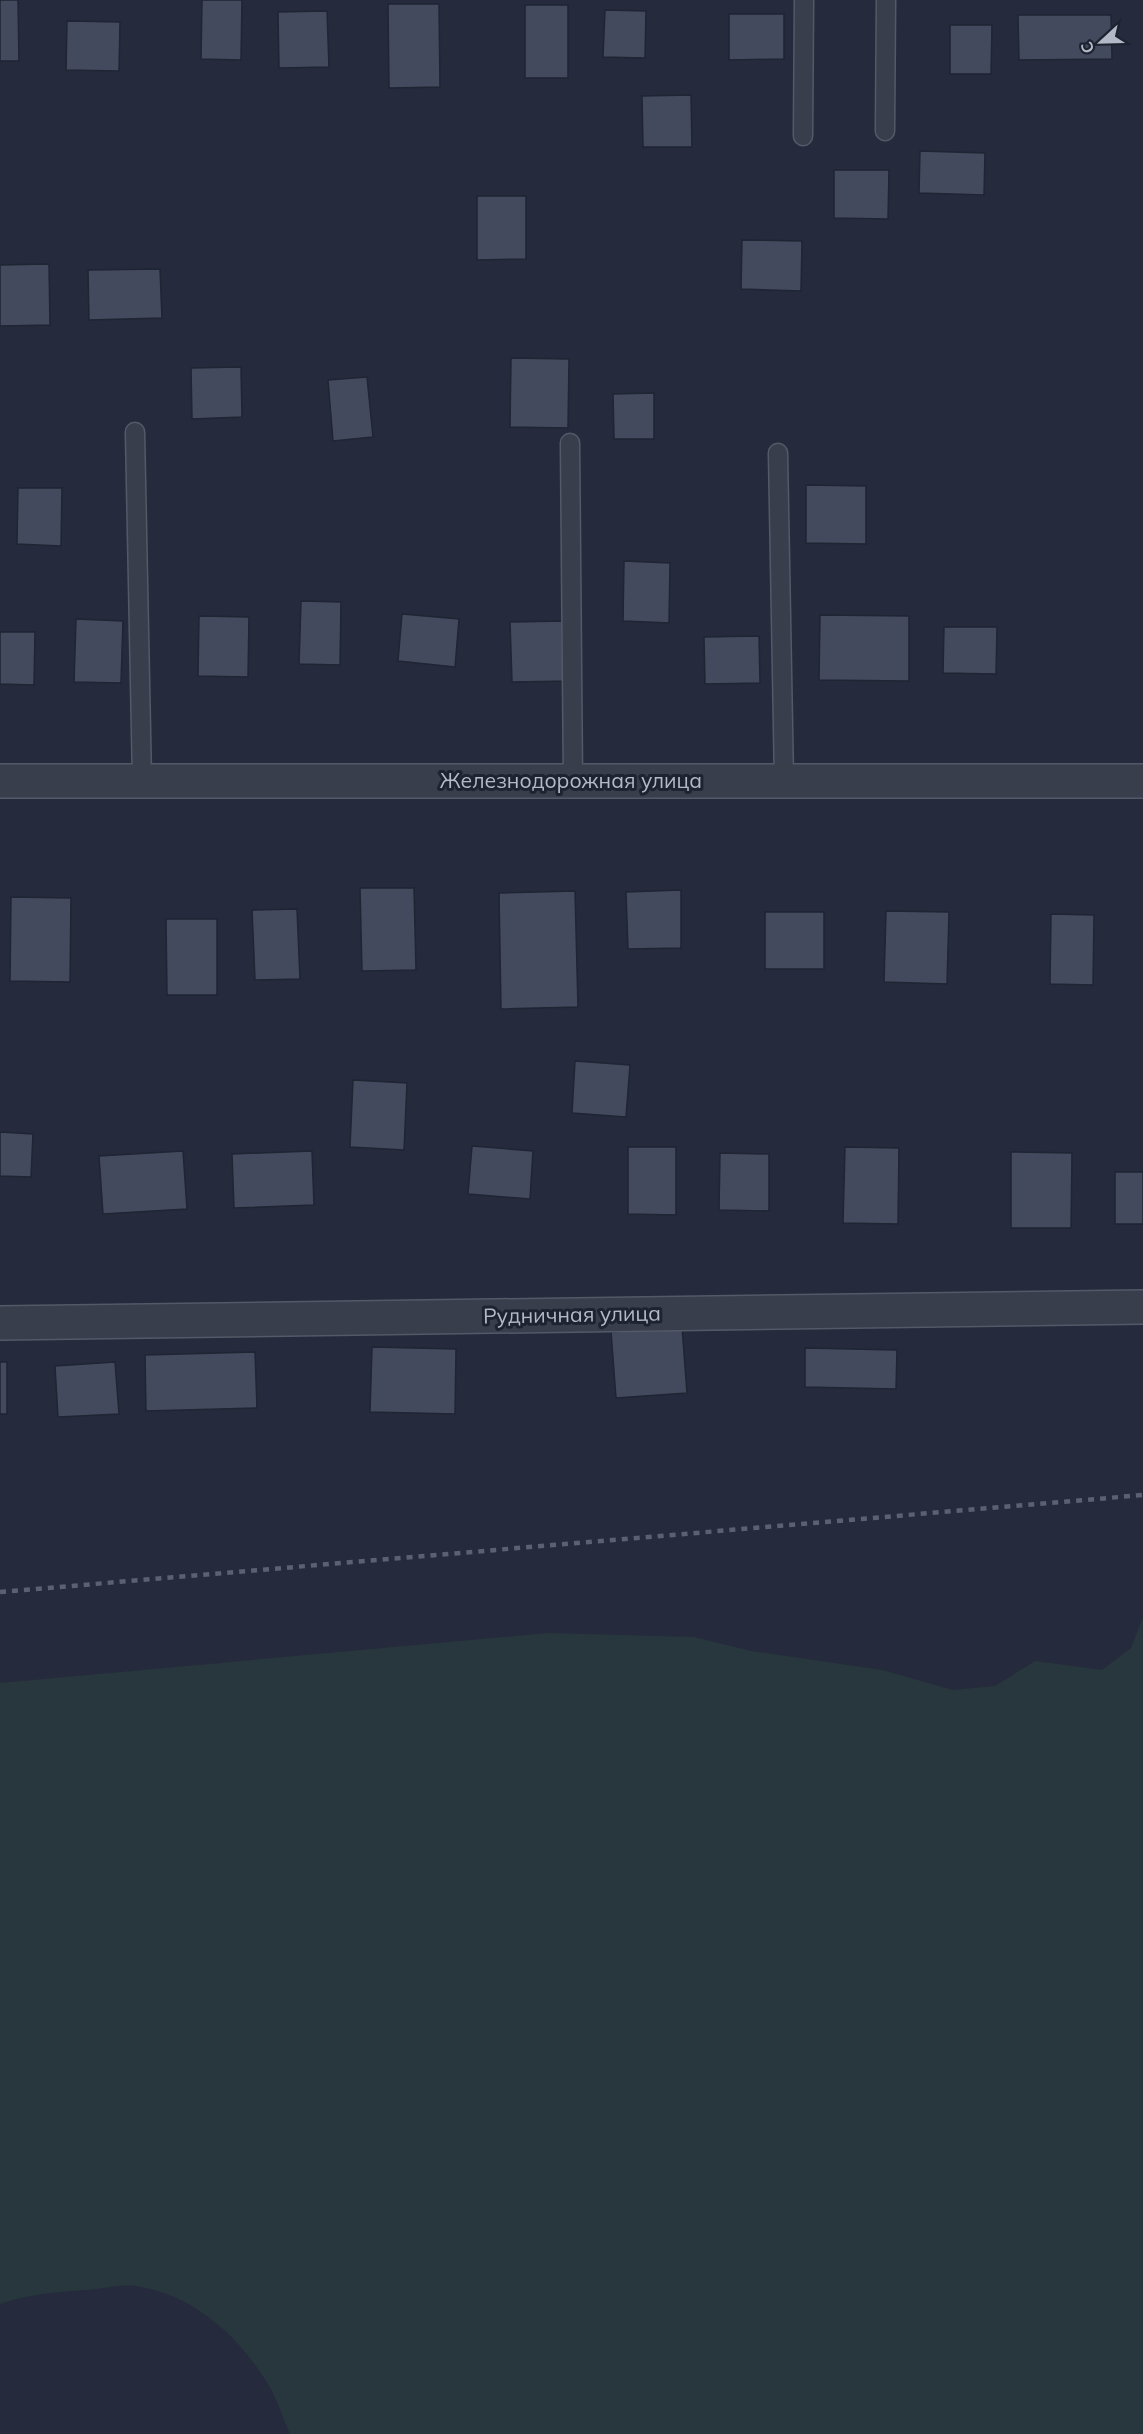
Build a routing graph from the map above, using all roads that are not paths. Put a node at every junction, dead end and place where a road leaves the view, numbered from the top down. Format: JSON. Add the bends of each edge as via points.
{"nodes":[{"id":1,"x":804,"y":0,"type":"edge"},
{"id":2,"x":886,"y":0,"type":"edge"},
{"id":3,"x":885,"y":131,"type":"dead end"},
{"id":4,"x":803,"y":136,"type":"dead end"},
{"id":5,"x":135,"y":432,"type":"dead end"},
{"id":6,"x":570,"y":443,"type":"dead end"},
{"id":7,"x":778,"y":453,"type":"dead end"},
{"id":8,"x":0,"y":781,"type":"edge"},
{"id":9,"x":142,"y":781,"type":"junction"},
{"id":10,"x":573,"y":781,"type":"junction"},
{"id":11,"x":784,"y":781,"type":"junction"},
{"id":12,"x":1143,"y":781,"type":"edge"},
{"id":13,"x":1143,"y":1306,"type":"edge"},
{"id":14,"x":0,"y":1323,"type":"edge"}],
"edges":[{"from":1,"to":4,"type":"lane"},
{"from":2,"to":3,"type":"lane"},
{"from":5,"to":9,"type":"lane"},
{"from":6,"to":10,"type":"lane"},
{"from":7,"to":11,"type":"lane"},
{"from":8,"to":9,"type":"street","name":"Железнодорожная улица"},
{"from":9,"to":10,"type":"street","name":"Железнодорожная улица"},
{"from":10,"to":11,"type":"street","name":"Железнодорожная улица"},
{"from":11,"to":12,"type":"street","name":"Железнодорожная улица"},
{"from":13,"to":14,"type":"street","name":"Рудничная улица"}]}
